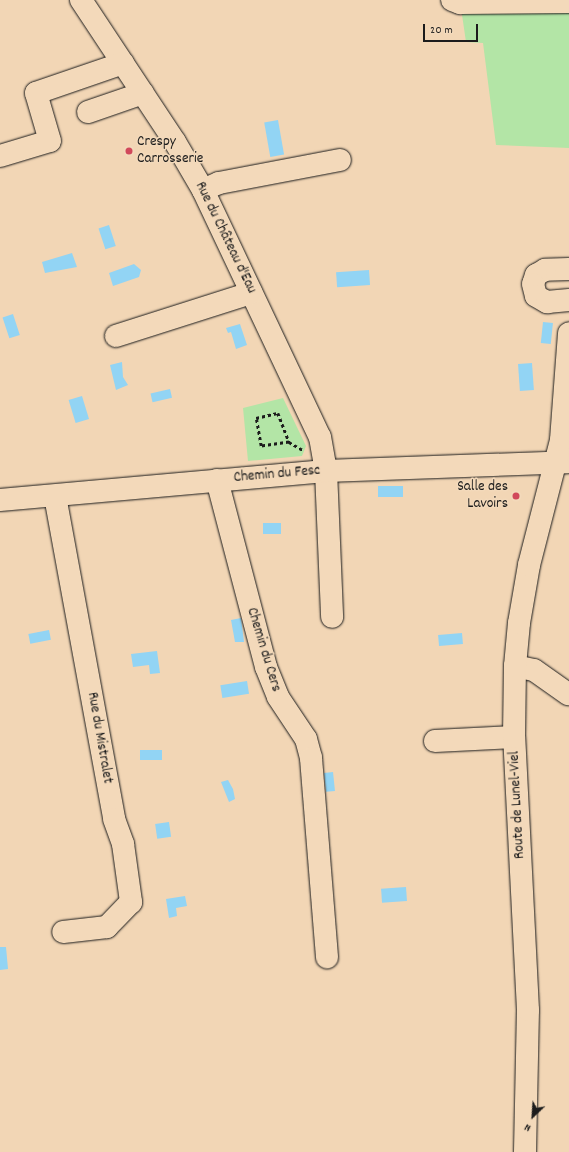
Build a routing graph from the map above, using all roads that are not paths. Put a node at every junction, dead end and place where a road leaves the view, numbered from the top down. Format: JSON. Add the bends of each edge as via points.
{"nodes":[{"id":1,"x":81,"y":0,"type":"edge"},
{"id":2,"x":452,"y":0,"type":"edge"},
{"id":3,"x":569,"y":2,"type":"edge"},
{"id":4,"x":124,"y":63,"type":"junction"},
{"id":5,"x":143,"y":93,"type":"junction"},
{"id":6,"x":88,"y":112,"type":"dead end"},
{"id":7,"x":0,"y":156,"type":"edge"},
{"id":8,"x":340,"y":160,"type":"dead end"},
{"id":9,"x":203,"y":190,"type":"junction"},
{"id":10,"x":569,"y":269,"type":"edge"},
{"id":11,"x":251,"y":293,"type":"junction"},
{"id":12,"x":569,"y":300,"type":"edge"},
{"id":13,"x":569,"y":333,"type":"edge"},
{"id":14,"x":116,"y":336,"type":"dead end"},
{"id":15,"x":562,"y":462,"type":"edge"},
{"id":16,"x":326,"y":471,"type":"junction"},
{"id":17,"x":217,"y":480,"type":"junction"},
{"id":18,"x":55,"y":496,"type":"junction"},
{"id":19,"x":0,"y":500,"type":"edge"},
{"id":20,"x":332,"y":617,"type":"dead end"},
{"id":21,"x":515,"y":666,"type":"junction"},
{"id":22,"x":568,"y":694,"type":"edge"},
{"id":23,"x":514,"y":737,"type":"junction"},
{"id":24,"x":435,"y":741,"type":"dead end"},
{"id":25,"x":63,"y":932,"type":"dead end"},
{"id":26,"x":327,"y":957,"type":"dead end"},
{"id":27,"x":525,"y":1152,"type":"edge"}],
"edges":[{"from":1,"to":4,"type":"street","name":"Rue du Château d'Eau"},
{"from":2,"to":3,"type":"street","via":[[460,3]]},
{"from":4,"to":5,"type":"street","name":"Rue du Château d'Eau"},
{"from":4,"to":7,"type":"street","via":[[36,93],[50,141]]},
{"from":5,"to":6,"type":"street"},
{"from":5,"to":9,"type":"street","name":"Rue du Château d'Eau"},
{"from":8,"to":9,"type":"street","via":[[219,183]]},
{"from":9,"to":11,"type":"street","name":"Rue du Château d'Eau"},
{"from":10,"to":12,"type":"street","via":[[545,270],[536,275],[533,284],[536,296],[547,302]]},
{"from":11,"to":14,"type":"street"},
{"from":11,"to":16,"type":"street","name":"Rue du Château d'Eau","via":[[320,437]]},
{"from":13,"to":15,"type":"street","name":"Route de Lunel-Viel","via":[[560,440]]},
{"from":15,"to":16,"type":"street","name":"Chemin du Fesc"},
{"from":15,"to":21,"type":"street","name":"Route de Lunel-Viel","via":[[529,565]]},
{"from":16,"to":17,"type":"street","name":"Chemin du Fesc"},
{"from":16,"to":20,"type":"street","name":"Rue du Château d'Eau"},
{"from":17,"to":18,"type":"street","name":"Chemin du Fesc"},
{"from":17,"to":26,"type":"street","name":"Chemin du Cers","via":[[266,667],[278,698],[306,739],[309,752]]},
{"from":18,"to":19,"type":"street","name":"Chemin du Fesc"},
{"from":18,"to":25,"type":"street","name":"Rue du Mistralet","via":[[114,819],[123,844],[130,902],[107,927]]},
{"from":21,"to":22,"type":"street","via":[[534,670]]},
{"from":21,"to":23,"type":"street","name":"Route de Lunel-Viel"},
{"from":23,"to":24,"type":"street"},
{"from":23,"to":27,"type":"street","name":"Route de Lunel-Viel","via":[[528,1010]]}]}
